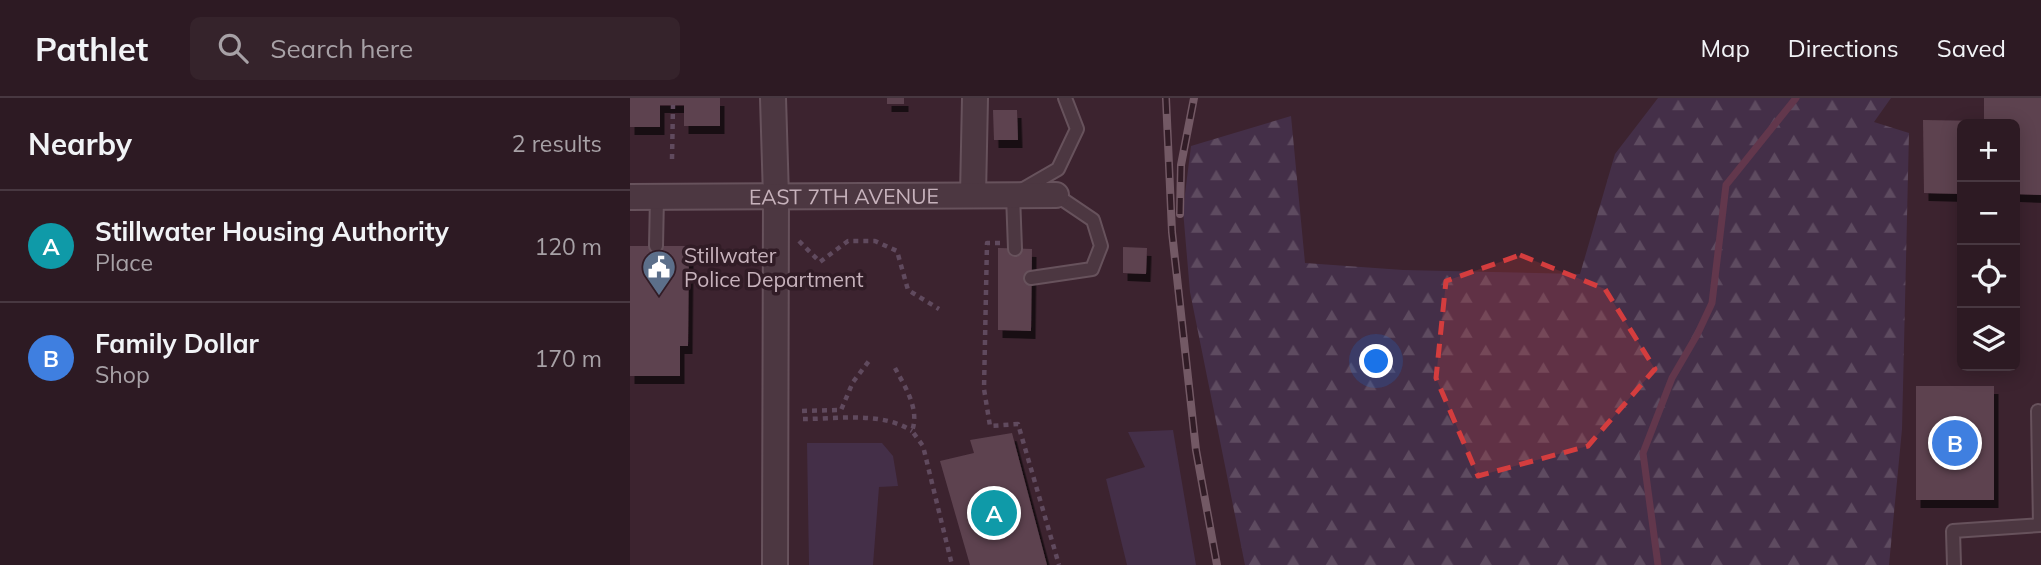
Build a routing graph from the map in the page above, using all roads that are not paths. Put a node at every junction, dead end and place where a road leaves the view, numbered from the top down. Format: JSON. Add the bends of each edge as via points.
{"nodes":[{"id":1,"x":773,"y":98,"type":"edge"},
{"id":2,"x":975,"y":98,"type":"edge"},
{"id":3,"x":1065,"y":98,"type":"edge"},
{"id":4,"x":1056,"y":194,"type":"joint"},
{"id":5,"x":973,"y":195,"type":"junction"},
{"id":6,"x":1013,"y":195,"type":"junction"},
{"id":7,"x":630,"y":197,"type":"edge"},
{"id":8,"x":657,"y":197,"type":"junction"},
{"id":9,"x":776,"y":197,"type":"junction"},
{"id":10,"x":656,"y":246,"type":"dead end"},
{"id":11,"x":1015,"y":246,"type":"road end"},
{"id":12,"x":1031,"y":278,"type":"dead end"},
{"id":13,"x":2038,"y":411,"type":"dead end"},
{"id":14,"x":2040,"y":510,"type":"edge"},
{"id":15,"x":775,"y":565,"type":"edge"},
{"id":16,"x":1954,"y":565,"type":"edge"}],
"edges":[{"from":1,"to":9,"type":"street"},
{"from":2,"to":5,"type":"street"},
{"from":3,"to":6,"type":"lane","via":[[1077,129],[1058,170]]},
{"from":4,"to":6,"type":"street","name":"EAST 7TH AVENUE"},
{"from":4,"to":12,"type":"lane","via":[[1093,220],[1101,246],[1092,269]]},
{"from":5,"to":6,"type":"street","name":"EAST 7TH AVENUE"},
{"from":5,"to":9,"type":"street","name":"EAST 7TH AVENUE"},
{"from":6,"to":11,"type":"lane"},
{"from":7,"to":8,"type":"street","name":"EAST 7TH AVENUE"},
{"from":8,"to":9,"type":"street","name":"EAST 7TH AVENUE"},
{"from":8,"to":10,"type":"lane"},
{"from":9,"to":15,"type":"street"},
{"from":13,"to":14,"type":"lane"},
{"from":14,"to":16,"type":"lane","via":[[2040,524],[1953,531]]}]}
